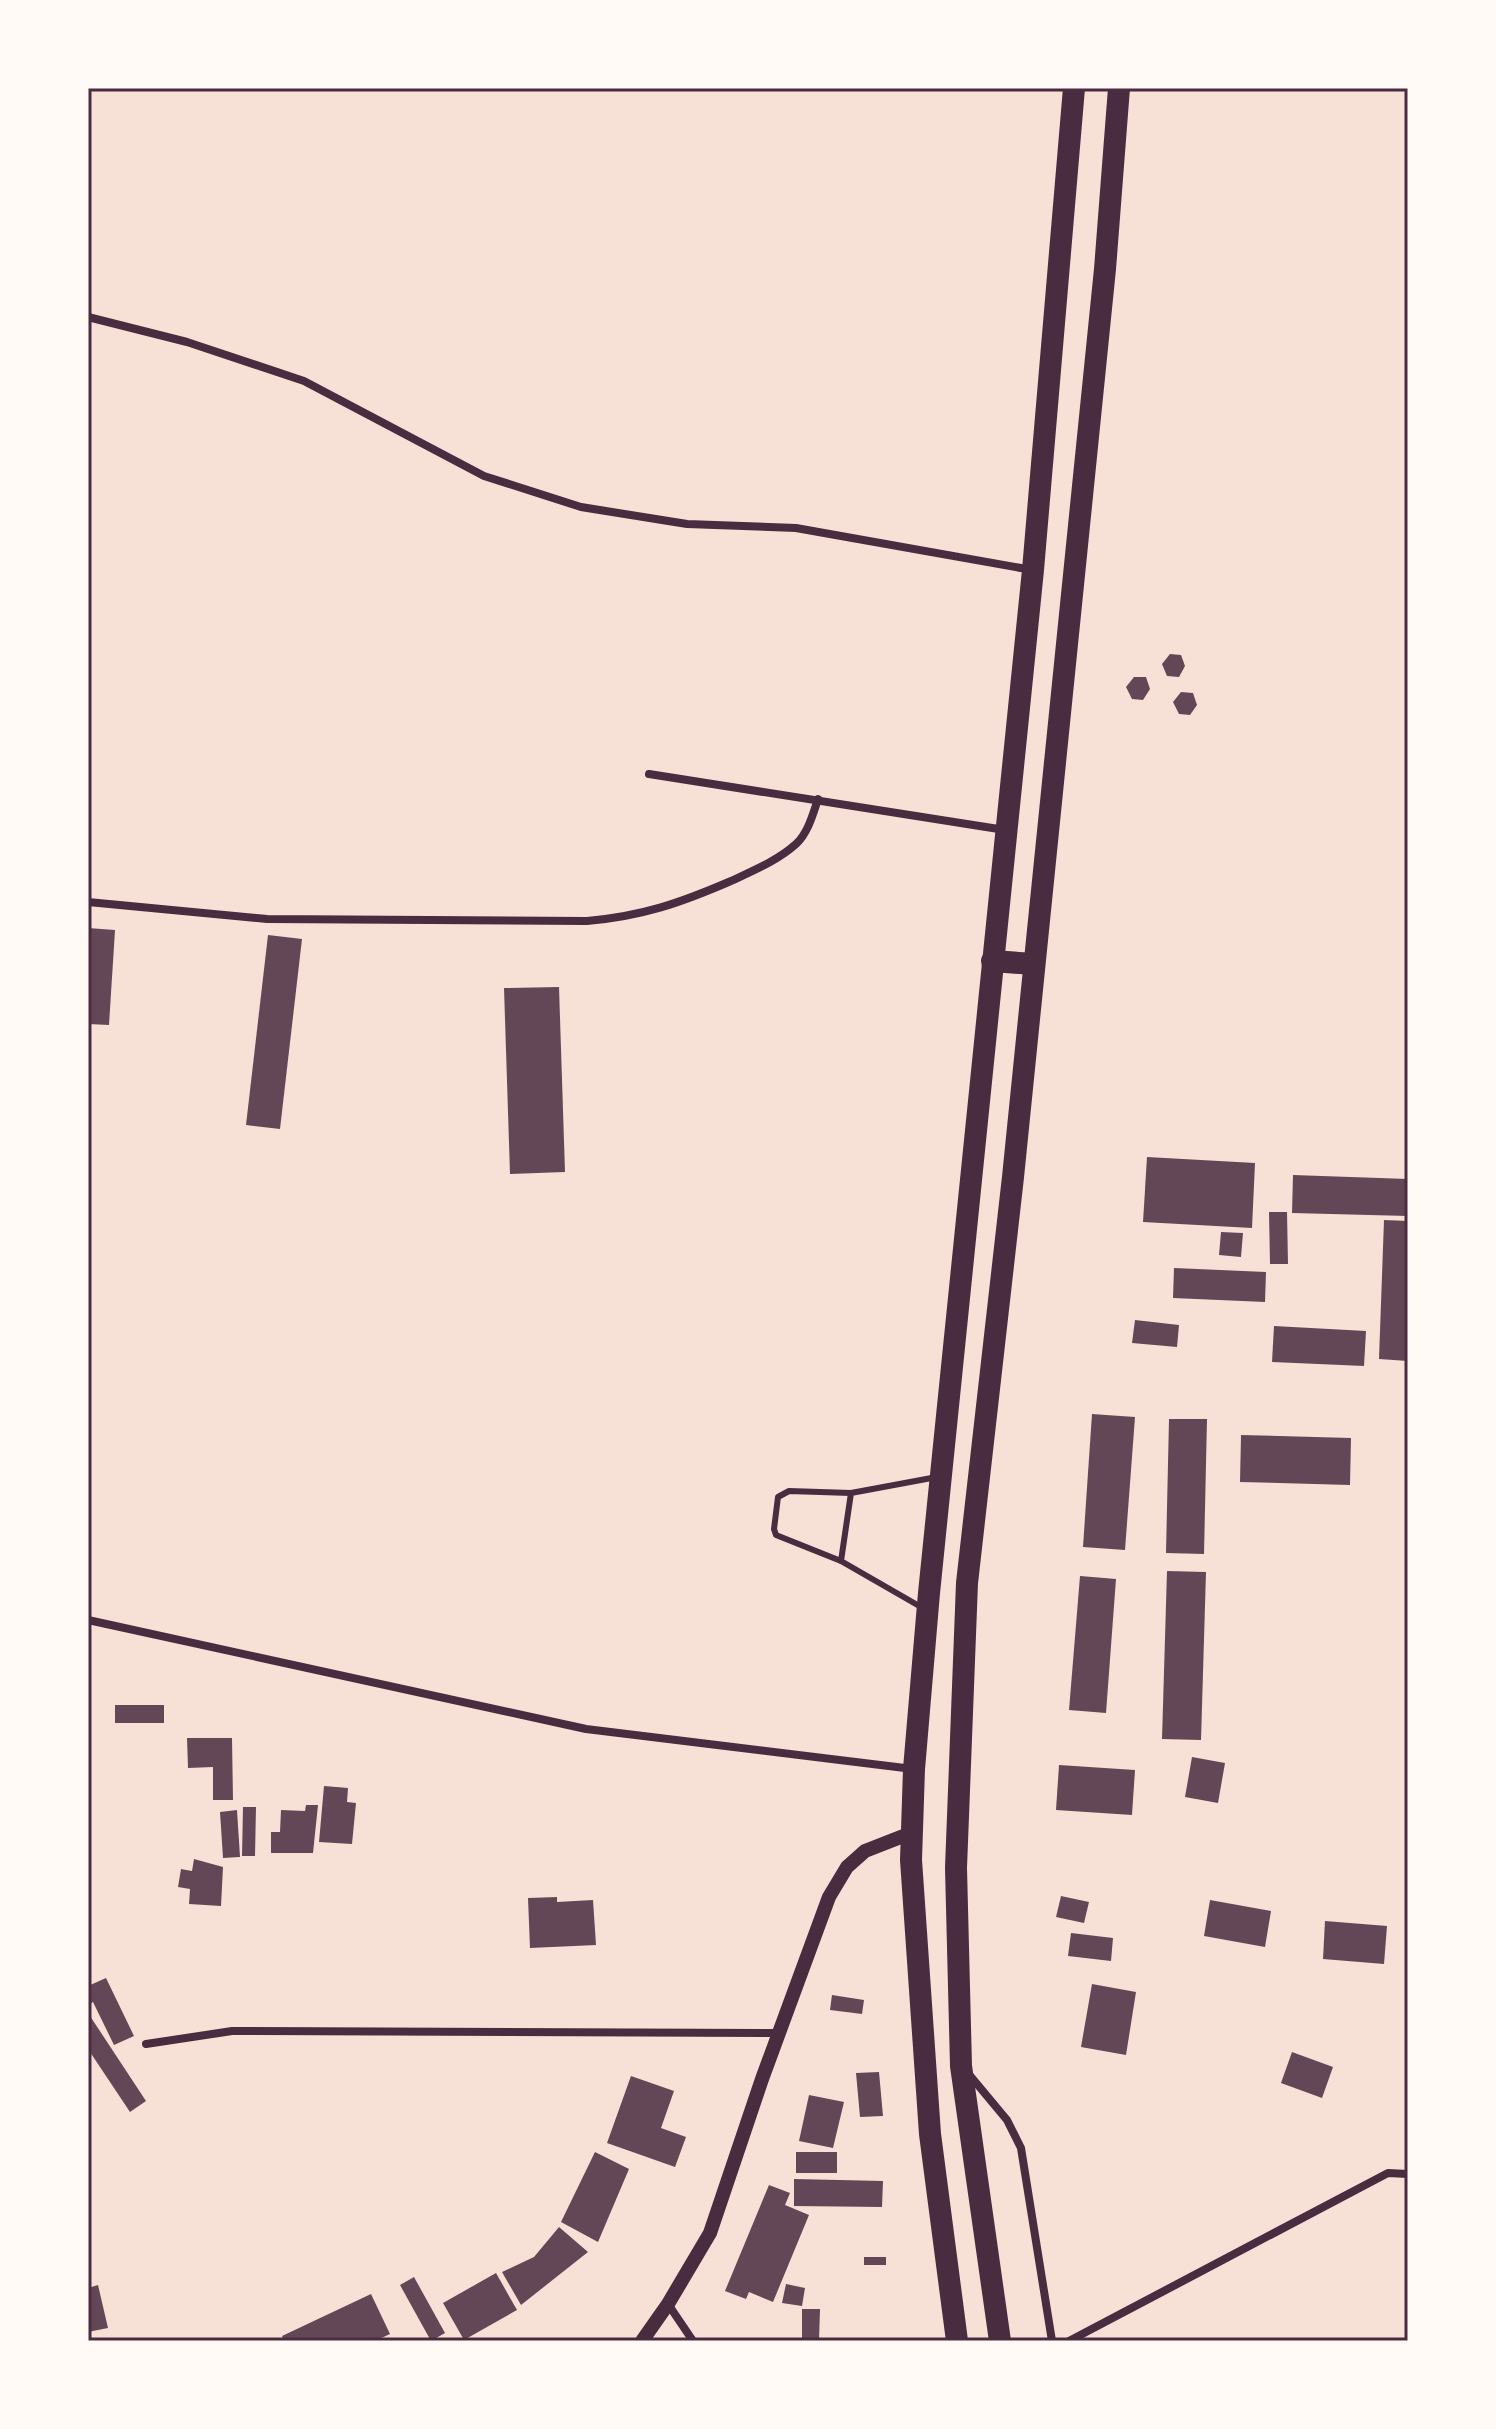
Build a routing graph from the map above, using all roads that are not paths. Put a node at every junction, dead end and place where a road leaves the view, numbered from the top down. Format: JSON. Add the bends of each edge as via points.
{"nodes":[{"id":1,"x":1074,"y":88,"type":"edge"},
{"id":2,"x":1119,"y":88,"type":"edge"},
{"id":3,"x":88,"y":317,"type":"edge"},
{"id":4,"x":1033,"y":570,"type":"junction"},
{"id":5,"x":649,"y":774,"type":"dead end"},
{"id":6,"x":818,"y":799,"type":"junction"},
{"id":7,"x":1005,"y":831,"type":"junction"},
{"id":8,"x":88,"y":902,"type":"edge"},
{"id":9,"x":992,"y":961,"type":"junction"},
{"id":10,"x":1034,"y":964,"type":"junction"},
{"id":11,"x":940,"y":1476,"type":"junction"},
{"id":12,"x":851,"y":1493,"type":"junction"},
{"id":13,"x":841,"y":1561,"type":"junction"},
{"id":14,"x":927,"y":1611,"type":"junction"},
{"id":15,"x":88,"y":1620,"type":"edge"},
{"id":16,"x":914,"y":1769,"type":"junction"},
{"id":17,"x":911,"y":1833,"type":"junction"},
{"id":18,"x":779,"y":2033,"type":"junction"},
{"id":19,"x":146,"y":2044,"type":"dead end"},
{"id":20,"x":961,"y":2066,"type":"junction"},
{"id":21,"x":1408,"y":2174,"type":"edge"},
{"id":22,"x":668,"y":2304,"type":"junction"},
{"id":23,"x":642,"y":2341,"type":"edge"},
{"id":24,"x":693,"y":2341,"type":"edge"},
{"id":25,"x":957,"y":2341,"type":"edge"},
{"id":26,"x":1000,"y":2341,"type":"edge"},
{"id":27,"x":1052,"y":2341,"type":"edge"},
{"id":28,"x":1069,"y":2341,"type":"edge"}],
"edges":[{"from":1,"to":4,"type":"highway"},
{"from":2,"to":10,"type":"highway"},
{"from":3,"to":4,"type":"street","via":[[187,342],[304,381],[484,476],[581,507],[687,524],[796,528]]},
{"from":4,"to":7,"type":"highway"},
{"from":5,"to":6,"type":"street"},
{"from":6,"to":7,"type":"street"},
{"from":6,"to":8,"type":"street","via":[[798,842],[770,863],[680,903],[629,917],[267,919]]},
{"from":7,"to":9,"type":"highway"},
{"from":9,"to":10,"type":"highway"},
{"from":9,"to":11,"type":"highway"},
{"from":10,"to":20,"type":"highway","via":[[967,1583],[956,1868]]},
{"from":11,"to":12,"type":"lane"},
{"from":11,"to":14,"type":"highway"},
{"from":12,"to":13,"type":"lane"},
{"from":12,"to":13,"type":"lane","via":[[789,1491],[778,1497],[776,1535]]},
{"from":13,"to":14,"type":"lane"},
{"from":14,"to":16,"type":"highway"},
{"from":15,"to":16,"type":"street","via":[[586,1729]]},
{"from":16,"to":17,"type":"highway"},
{"from":17,"to":18,"type":"street","via":[[865,1851],[847,1867],[829,1897]]},
{"from":17,"to":25,"type":"highway","via":[[930,2134]]},
{"from":18,"to":19,"type":"street","via":[[232,2031]]},
{"from":18,"to":22,"type":"street","via":[[710,2233]]},
{"from":20,"to":26,"type":"highway"},
{"from":20,"to":27,"type":"street","via":[[1007,2120],[1021,2148]]},
{"from":21,"to":28,"type":"street","via":[[1388,2173]]},
{"from":22,"to":23,"type":"street"},
{"from":22,"to":24,"type":"street"}]}
